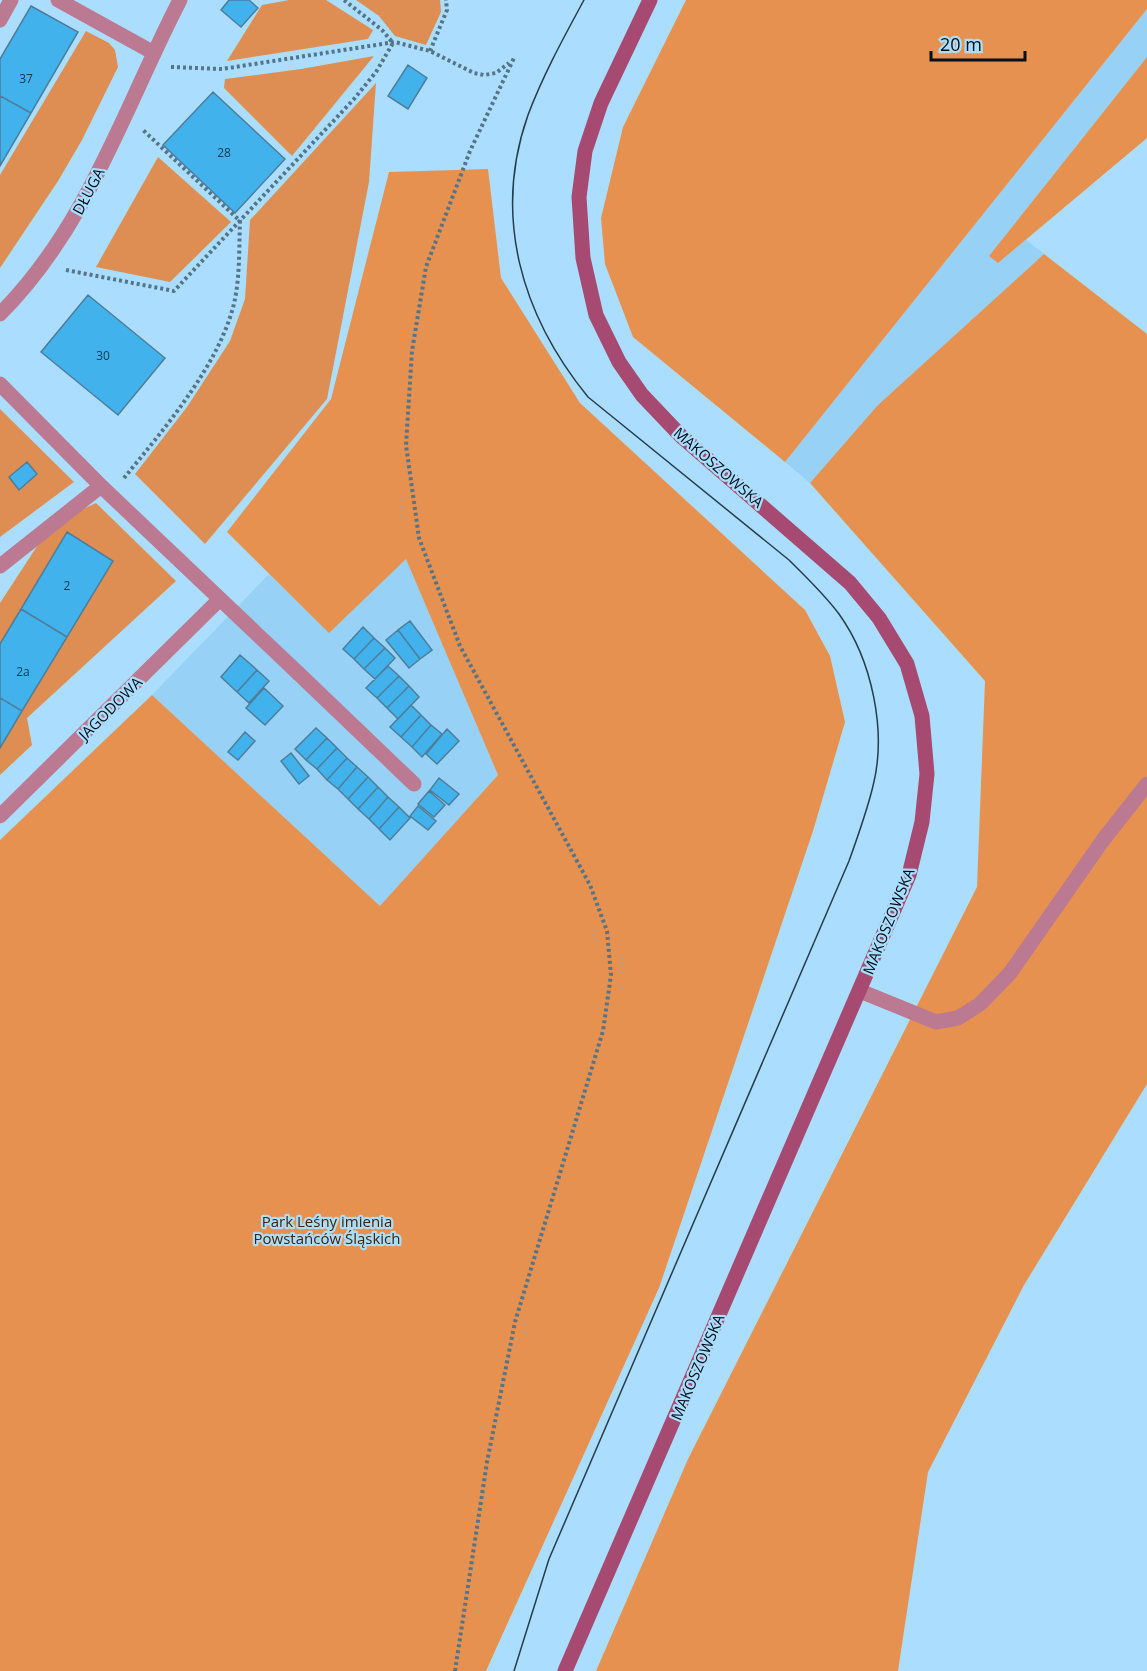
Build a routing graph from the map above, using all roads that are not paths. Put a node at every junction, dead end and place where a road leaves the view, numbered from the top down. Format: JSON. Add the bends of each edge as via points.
{"nodes":[{"id":1,"x":11,"y":0,"type":"edge"},
{"id":2,"x":58,"y":0,"type":"edge"},
{"id":3,"x":180,"y":0,"type":"edge"},
{"id":4,"x":650,"y":0,"type":"edge"},
{"id":5,"x":0,"y":20,"type":"edge"},
{"id":6,"x":151,"y":60,"type":"junction"},
{"id":7,"x":0,"y":314,"type":"edge"},
{"id":8,"x":0,"y":384,"type":"edge"},
{"id":9,"x":105,"y":490,"type":"junction"},
{"id":10,"x":0,"y":566,"type":"edge"},
{"id":11,"x":220,"y":599,"type":"junction"},
{"id":12,"x":414,"y":784,"type":"dead end"},
{"id":13,"x":1147,"y":784,"type":"edge"},
{"id":14,"x":0,"y":816,"type":"edge"},
{"id":15,"x":860,"y":991,"type":"junction"},
{"id":16,"x":565,"y":1671,"type":"edge"}],
"edges":[{"from":1,"to":5,"type":"street"},
{"from":2,"to":6,"type":"street"},
{"from":3,"to":6,"type":"street","name":"DŁUGA"},
{"from":4,"to":15,"type":"main road","name":"MAKOSZOWSKA","via":[[601,103],[585,151],[579,197],[583,258],[596,315],[642,395],[681,436],[850,582],[879,618],[907,664],[922,716],[927,774],[922,822],[909,875]]},
{"from":6,"to":7,"type":"street","name":"DŁUGA","via":[[83,203],[44,265]]},
{"from":8,"to":9,"type":"street"},
{"from":9,"to":10,"type":"street"},
{"from":9,"to":11,"type":"street"},
{"from":11,"to":12,"type":"street"},
{"from":11,"to":14,"type":"street","name":"JAGODOWA"},
{"from":13,"to":15,"type":"street","via":[[1010,973],[980,1004],[958,1018],[936,1022]]},
{"from":15,"to":16,"type":"main road","name":"MAKOSZOWSKA"}]}
